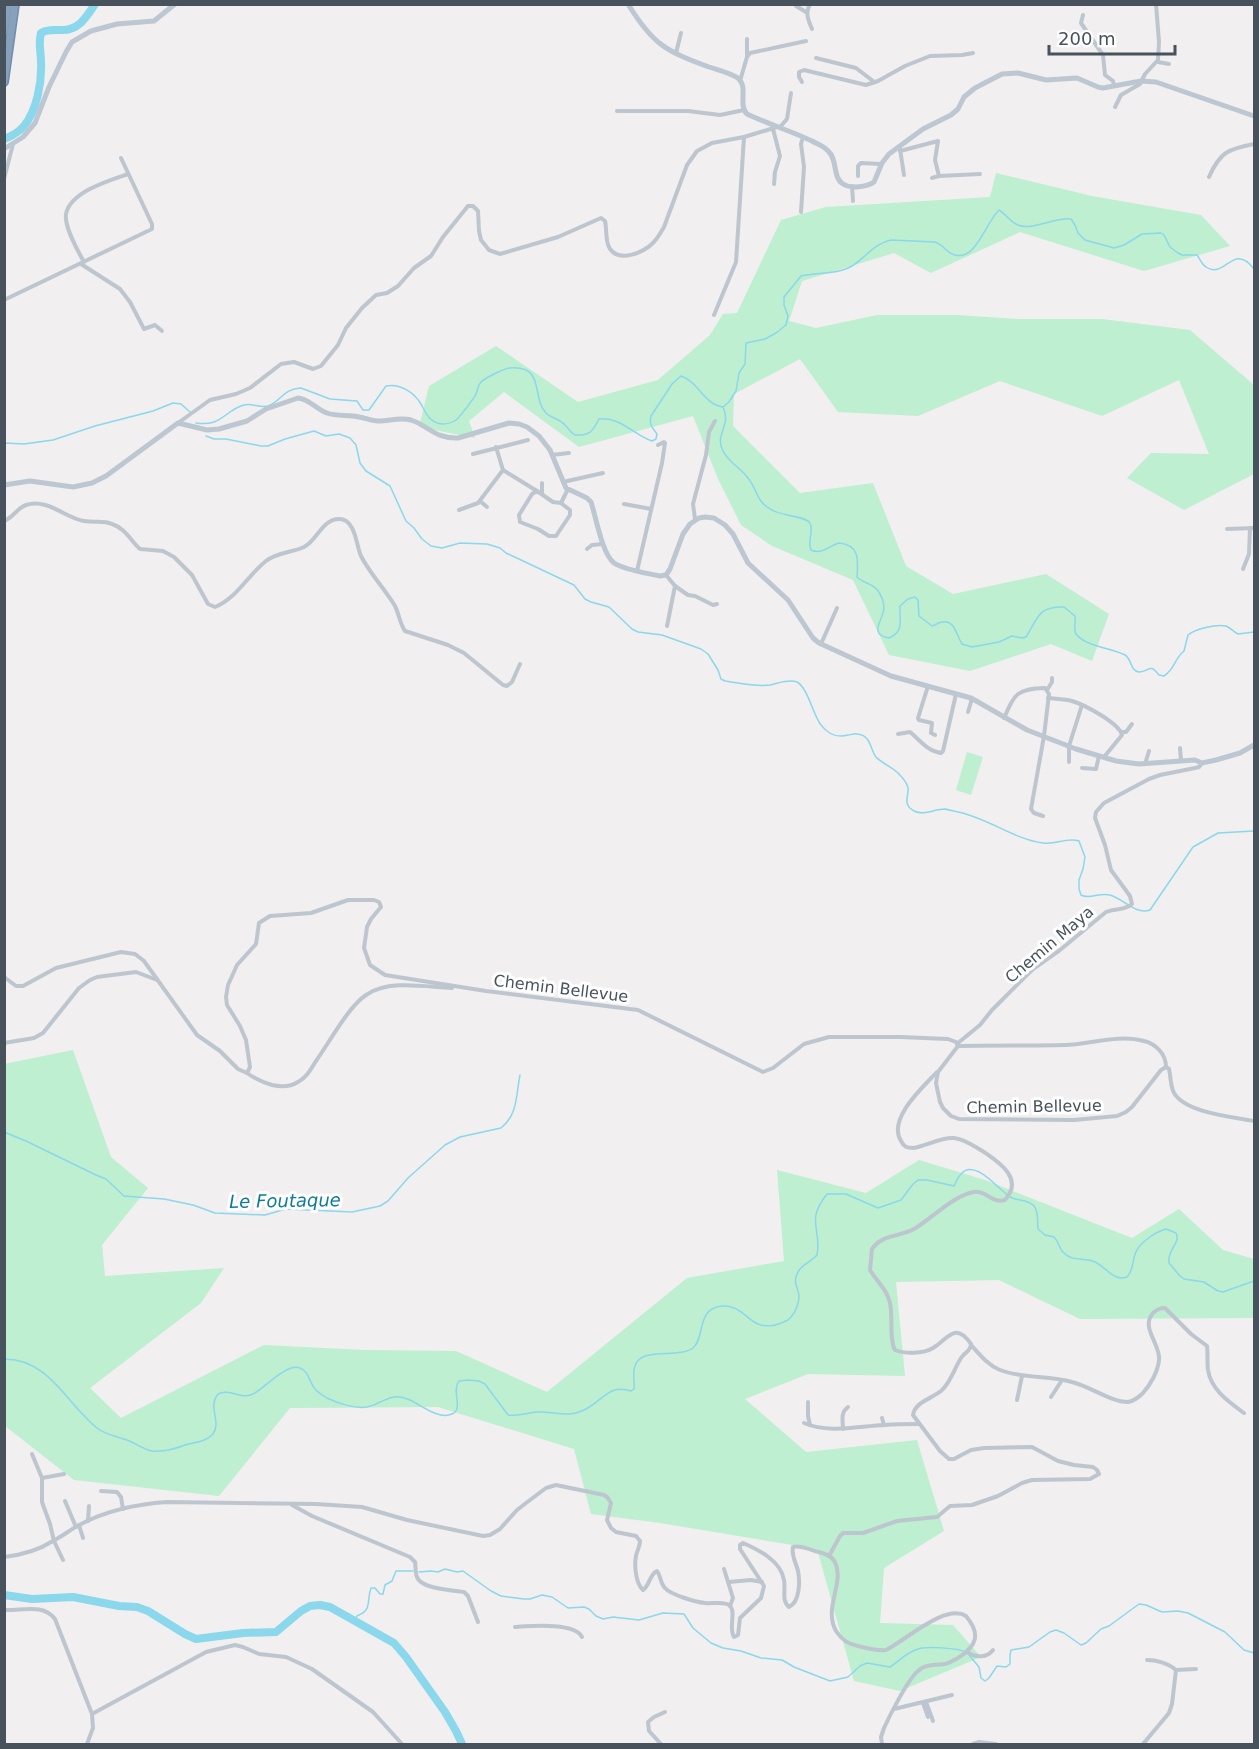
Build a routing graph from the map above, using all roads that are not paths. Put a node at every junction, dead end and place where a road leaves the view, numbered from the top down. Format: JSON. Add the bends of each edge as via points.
{"nodes":[{"id":1,"x":8,"y":4,"type":"edge"},
{"id":2,"x":16,"y":4,"type":"edge"},
{"id":3,"x":175,"y":4,"type":"edge"},
{"id":4,"x":628,"y":4,"type":"edge"},
{"id":5,"x":810,"y":4,"type":"edge"},
{"id":6,"x":1156,"y":4,"type":"edge"},
{"id":7,"x":796,"y":6,"type":"edge"},
{"id":8,"x":806,"y":12,"type":"junction"},
{"id":9,"x":1083,"y":15,"type":"dead end"},
{"id":10,"x":812,"y":29,"type":"dead end"},
{"id":11,"x":4,"y":32,"type":"edge"},
{"id":12,"x":681,"y":33,"type":"dead end"},
{"id":13,"x":747,"y":39,"type":"dead end"},
{"id":14,"x":806,"y":41,"type":"dead end"},
{"id":15,"x":973,"y":53,"type":"dead end"},
{"id":16,"x":676,"y":54,"type":"junction"},
{"id":17,"x":747,"y":57,"type":"junction"},
{"id":18,"x":816,"y":58,"type":"dead end"},
{"id":19,"x":1158,"y":62,"type":"junction"},
{"id":20,"x":1169,"y":64,"type":"dead end"},
{"id":21,"x":740,"y":81,"type":"junction"},
{"id":22,"x":873,"y":81,"type":"junction"},
{"id":23,"x":1141,"y":81,"type":"junction"},
{"id":24,"x":4,"y":82,"type":"edge"},
{"id":25,"x":802,"y":82,"type":"dead end"},
{"id":26,"x":1114,"y":85,"type":"junction"},
{"id":27,"x":791,"y":93,"type":"dead end"},
{"id":28,"x":1115,"y":107,"type":"dead end"},
{"id":29,"x":617,"y":111,"type":"dead end"},
{"id":30,"x":744,"y":111,"type":"junction"},
{"id":31,"x":1254,"y":116,"type":"edge"},
{"id":32,"x":777,"y":128,"type":"junction"},
{"id":33,"x":744,"y":137,"type":"junction"},
{"id":34,"x":803,"y":137,"type":"junction"},
{"id":35,"x":13,"y":144,"type":"junction"},
{"id":36,"x":1254,"y":144,"type":"edge"},
{"id":37,"x":4,"y":149,"type":"edge"},
{"id":38,"x":900,"y":149,"type":"junction"},
{"id":39,"x":121,"y":158,"type":"dead end"},
{"id":40,"x":881,"y":164,"type":"junction"},
{"id":41,"x":128,"y":174,"type":"junction"},
{"id":42,"x":980,"y":174,"type":"dead end"},
{"id":43,"x":904,"y":175,"type":"dead end"},
{"id":44,"x":858,"y":176,"type":"dead end"},
{"id":45,"x":939,"y":176,"type":"junction"},
{"id":46,"x":1209,"y":177,"type":"dead end"},
{"id":47,"x":932,"y":178,"type":"dead end"},
{"id":48,"x":4,"y":179,"type":"edge"},
{"id":49,"x":774,"y":184,"type":"dead end"},
{"id":50,"x":852,"y":186,"type":"junction"},
{"id":51,"x":853,"y":201,"type":"dead end"},
{"id":52,"x":801,"y":212,"type":"dead end"},
{"id":53,"x":82,"y":263,"type":"junction"},
{"id":54,"x":4,"y":300,"type":"edge"},
{"id":55,"x":714,"y":315,"type":"dead end"},
{"id":56,"x":162,"y":331,"type":"dead end"},
{"id":57,"x":715,"y":421,"type":"dead end"},
{"id":58,"x":178,"y":423,"type":"junction"},
{"id":59,"x":528,"y":440,"type":"dead end"},
{"id":60,"x":658,"y":445,"type":"dead end"},
{"id":61,"x":496,"y":447,"type":"junction"},
{"id":62,"x":569,"y":453,"type":"dead end"},
{"id":63,"x":473,"y":454,"type":"dead end"},
{"id":64,"x":552,"y":455,"type":"junction"},
{"id":65,"x":503,"y":470,"type":"junction"},
{"id":66,"x":603,"y":473,"type":"dead end"},
{"id":67,"x":563,"y":482,"type":"junction"},
{"id":68,"x":542,"y":483,"type":"dead end"},
{"id":69,"x":4,"y":485,"type":"edge"},
{"id":70,"x":568,"y":489,"type":"junction"},
{"id":71,"x":537,"y":490,"type":"junction"},
{"id":72,"x":542,"y":493,"type":"junction"},
{"id":73,"x":480,"y":501,"type":"junction"},
{"id":74,"x":561,"y":503,"type":"junction"},
{"id":75,"x":624,"y":504,"type":"dead end"},
{"id":76,"x":487,"y":507,"type":"dead end"},
{"id":77,"x":651,"y":509,"type":"junction"},
{"id":78,"x":459,"y":510,"type":"dead end"},
{"id":79,"x":570,"y":510,"type":"junction"},
{"id":80,"x":575,"y":512,"type":"dead end"},
{"id":81,"x":695,"y":519,"type":"junction"},
{"id":82,"x":4,"y":522,"type":"edge"},
{"id":83,"x":1252,"y":528,"type":"edge"},
{"id":84,"x":1227,"y":529,"type":"dead end"},
{"id":85,"x":604,"y":544,"type":"junction"},
{"id":86,"x":587,"y":549,"type":"dead end"},
{"id":87,"x":1243,"y":569,"type":"dead end"},
{"id":88,"x":637,"y":571,"type":"junction"},
{"id":89,"x":666,"y":575,"type":"junction"},
{"id":90,"x":675,"y":586,"type":"junction"},
{"id":91,"x":717,"y":604,"type":"dead end"},
{"id":92,"x":837,"y":608,"type":"dead end"},
{"id":93,"x":667,"y":626,"type":"dead end"},
{"id":94,"x":821,"y":644,"type":"junction"},
{"id":95,"x":520,"y":664,"type":"dead end"},
{"id":96,"x":1052,"y":678,"type":"dead end"},
{"id":97,"x":928,"y":686,"type":"junction"},
{"id":98,"x":1047,"y":690,"type":"junction"},
{"id":99,"x":956,"y":694,"type":"junction"},
{"id":100,"x":971,"y":698,"type":"junction"},
{"id":101,"x":1048,"y":698,"type":"junction"},
{"id":102,"x":1082,"y":705,"type":"junction"},
{"id":103,"x":968,"y":712,"type":"dead end"},
{"id":104,"x":1004,"y":718,"type":"junction"},
{"id":105,"x":1132,"y":724,"type":"dead end"},
{"id":106,"x":1121,"y":732,"type":"junction"},
{"id":107,"x":898,"y":734,"type":"dead end"},
{"id":108,"x":935,"y":735,"type":"dead end"},
{"id":109,"x":1044,"y":736,"type":"junction"},
{"id":110,"x":1254,"y":745,"type":"edge"},
{"id":111,"x":1069,"y":746,"type":"junction"},
{"id":112,"x":1180,"y":748,"type":"dead end"},
{"id":113,"x":1149,"y":751,"type":"dead end"},
{"id":114,"x":1102,"y":757,"type":"junction"},
{"id":115,"x":1181,"y":761,"type":"junction"},
{"id":116,"x":1069,"y":762,"type":"dead end"},
{"id":117,"x":1202,"y":763,"type":"junction"},
{"id":118,"x":1144,"y":764,"type":"junction"},
{"id":119,"x":1082,"y":768,"type":"dead end"},
{"id":120,"x":1043,"y":816,"type":"dead end"},
{"id":121,"x":4,"y":977,"type":"edge"},
{"id":122,"x":158,"y":980,"type":"junction"},
{"id":123,"x":472,"y":989,"type":"junction"},
{"id":124,"x":4,"y":1042,"type":"edge"},
{"id":125,"x":958,"y":1045,"type":"junction"},
{"id":126,"x":1166,"y":1067,"type":"junction"},
{"id":127,"x":247,"y":1072,"type":"junction"},
{"id":128,"x":938,"y":1072,"type":"junction"},
{"id":129,"x":1254,"y":1121,"type":"edge"},
{"id":130,"x":972,"y":1346,"type":"junction"},
{"id":131,"x":1022,"y":1376,"type":"junction"},
{"id":132,"x":1062,"y":1380,"type":"junction"},
{"id":133,"x":1051,"y":1397,"type":"dead end"},
{"id":134,"x":1017,"y":1400,"type":"dead end"},
{"id":135,"x":808,"y":1402,"type":"dead end"},
{"id":136,"x":848,"y":1407,"type":"dead end"},
{"id":137,"x":1244,"y":1413,"type":"dead end"},
{"id":138,"x":882,"y":1418,"type":"dead end"},
{"id":139,"x":804,"y":1423,"type":"dead end"},
{"id":140,"x":919,"y":1424,"type":"junction"},
{"id":141,"x":884,"y":1425,"type":"junction"},
{"id":142,"x":810,"y":1426,"type":"junction"},
{"id":143,"x":843,"y":1429,"type":"junction"},
{"id":144,"x":32,"y":1454,"type":"dead end"},
{"id":145,"x":64,"y":1474,"type":"dead end"},
{"id":146,"x":42,"y":1478,"type":"junction"},
{"id":147,"x":101,"y":1491,"type":"dead end"},
{"id":148,"x":65,"y":1501,"type":"dead end"},
{"id":149,"x":292,"y":1504,"type":"junction"},
{"id":150,"x":88,"y":1506,"type":"dead end"},
{"id":151,"x":123,"y":1509,"type":"junction"},
{"id":152,"x":88,"y":1521,"type":"junction"},
{"id":153,"x":77,"y":1526,"type":"junction"},
{"id":154,"x":83,"y":1538,"type":"dead end"},
{"id":155,"x":54,"y":1541,"type":"junction"},
{"id":156,"x":829,"y":1556,"type":"junction"},
{"id":157,"x":4,"y":1557,"type":"edge"},
{"id":158,"x":63,"y":1560,"type":"dead end"},
{"id":159,"x":724,"y":1569,"type":"dead end"},
{"id":160,"x":729,"y":1582,"type":"junction"},
{"id":161,"x":763,"y":1582,"type":"junction"},
{"id":162,"x":730,"y":1606,"type":"junction"},
{"id":163,"x":4,"y":1610,"type":"edge"},
{"id":164,"x":478,"y":1622,"type":"dead end"},
{"id":165,"x":515,"y":1627,"type":"dead end"},
{"id":166,"x":582,"y":1637,"type":"dead end"},
{"id":167,"x":993,"y":1650,"type":"dead end"},
{"id":168,"x":967,"y":1652,"type":"junction"},
{"id":169,"x":1147,"y":1660,"type":"dead end"},
{"id":170,"x":1196,"y":1669,"type":"dead end"},
{"id":171,"x":1176,"y":1670,"type":"junction"},
{"id":172,"x":952,"y":1695,"type":"dead end"},
{"id":173,"x":924,"y":1702,"type":"junction"},
{"id":174,"x":893,"y":1709,"type":"junction"},
{"id":175,"x":665,"y":1712,"type":"dead end"},
{"id":176,"x":92,"y":1713,"type":"junction"},
{"id":177,"x":928,"y":1717,"type":"dead end"},
{"id":178,"x":933,"y":1721,"type":"dead end"},
{"id":179,"x":87,"y":1744,"type":"edge"},
{"id":180,"x":402,"y":1744,"type":"edge"},
{"id":181,"x":661,"y":1744,"type":"edge"},
{"id":182,"x":882,"y":1744,"type":"edge"},
{"id":183,"x":973,"y":1744,"type":"edge"},
{"id":184,"x":996,"y":1744,"type":"edge"},
{"id":185,"x":1143,"y":1744,"type":"edge"}],
"edges":[{"from":1,"to":11,"type":"highway"},
{"from":2,"to":24,"type":"highway"},
{"from":3,"to":35,"type":"street","via":[[154,21],[117,24],[91,31],[72,42],[35,123]]},
{"from":4,"to":16,"type":"street","via":[[654,39]]},
{"from":5,"to":8,"type":"street"},
{"from":6,"to":19,"type":"street"},
{"from":7,"to":8,"type":"street"},
{"from":8,"to":10,"type":"street"},
{"from":9,"to":26,"type":"street","via":[[1079,24],[1102,53],[1105,75]]},
{"from":12,"to":16,"type":"street"},
{"from":13,"to":17,"type":"street"},
{"from":14,"to":17,"type":"street"},
{"from":15,"to":22,"type":"street","via":[[930,56]]},
{"from":16,"to":21,"type":"street"},
{"from":17,"to":21,"type":"street"},
{"from":18,"to":22,"type":"street","via":[[856,68]]},
{"from":19,"to":20,"type":"street"},
{"from":19,"to":23,"type":"street"},
{"from":21,"to":30,"type":"street"},
{"from":22,"to":25,"type":"street","via":[[862,86],[802,70],[798,74]]},
{"from":23,"to":26,"type":"street"},
{"from":23,"to":28,"type":"street","via":[[1121,95]]},
{"from":23,"to":31,"type":"street","via":[[1164,84]]},
{"from":26,"to":38,"type":"street","via":[[1100,88],[1077,78],[1047,80],[1018,72],[1002,74],[975,88],[951,115],[923,129]]},
{"from":27,"to":32,"type":"street","via":[[787,118]]},
{"from":29,"to":30,"type":"street","via":[[688,111],[720,116]]},
{"from":30,"to":32,"type":"street"},
{"from":32,"to":33,"type":"street"},
{"from":32,"to":34,"type":"street"},
{"from":32,"to":49,"type":"street","via":[[780,156]]},
{"from":33,"to":55,"type":"street","via":[[736,262]]},
{"from":33,"to":58,"type":"street","via":[[712,143],[697,151],[687,165],[659,236],[633,255],[618,255],[610,249],[605,221],[601,218],[558,237],[507,253],[493,252],[479,236],[478,211],[468,206],[431,256],[398,286],[376,295],[362,308],[321,366],[313,369],[294,362],[280,364],[250,388],[210,400]]},
{"from":34,"to":50,"type":"street","via":[[828,150],[840,182]]},
{"from":34,"to":52,"type":"street"},
{"from":35,"to":37,"type":"street"},
{"from":35,"to":48,"type":"street"},
{"from":36,"to":46,"type":"street","via":[[1224,153]]},
{"from":38,"to":40,"type":"street"},
{"from":38,"to":43,"type":"street"},
{"from":38,"to":45,"type":"street","via":[[938,141],[935,160]]},
{"from":39,"to":41,"type":"street"},
{"from":40,"to":44,"type":"street","via":[[861,163]]},
{"from":40,"to":50,"type":"street","via":[[871,185]]},
{"from":41,"to":53,"type":"street","via":[[100,184],[68,208],[66,219]]},
{"from":41,"to":53,"type":"street","via":[[152,229]]},
{"from":42,"to":45,"type":"street"},
{"from":45,"to":47,"type":"street"},
{"from":50,"to":51,"type":"street"},
{"from":53,"to":54,"type":"street"},
{"from":53,"to":56,"type":"street","via":[[120,289],[144,328],[155,325]]},
{"from":57,"to":81,"type":"street","via":[[693,504]]},
{"from":58,"to":64,"type":"street","via":[[219,429],[303,398],[326,413],[373,421],[407,419],[452,438],[503,424],[519,424],[539,436]]},
{"from":58,"to":69,"type":"street","via":[[92,483],[73,487],[30,481]]},
{"from":59,"to":61,"type":"street"},
{"from":60,"to":77,"type":"street","via":[[665,443]]},
{"from":61,"to":63,"type":"street"},
{"from":61,"to":65,"type":"street"},
{"from":62,"to":64,"type":"street"},
{"from":64,"to":67,"type":"street"},
{"from":65,"to":71,"type":"street"},
{"from":65,"to":73,"type":"street"},
{"from":66,"to":67,"type":"street"},
{"from":67,"to":70,"type":"street"},
{"from":68,"to":72,"type":"street"},
{"from":70,"to":74,"type":"street"},
{"from":70,"to":85,"type":"street","via":[[591,502]]},
{"from":71,"to":72,"type":"street"},
{"from":71,"to":79,"type":"street","via":[[519,515],[520,522],[554,537]]},
{"from":72,"to":74,"type":"street"},
{"from":73,"to":76,"type":"street"},
{"from":73,"to":78,"type":"street"},
{"from":74,"to":79,"type":"street"},
{"from":75,"to":77,"type":"street"},
{"from":77,"to":88,"type":"street"},
{"from":79,"to":80,"type":"street"},
{"from":81,"to":89,"type":"street","via":[[683,534]]},
{"from":81,"to":94,"type":"street","via":[[705,516],[725,525],[748,563],[788,600]]},
{"from":82,"to":95,"type":"street","via":[[24,505],[38,503],[84,521],[113,524],[141,549],[174,556],[192,574],[208,604],[214,607],[239,591],[274,555],[306,547],[330,521],[339,519],[355,535],[360,555],[395,606],[405,632],[464,653],[503,685],[513,682]]},
{"from":83,"to":84,"type":"street"},
{"from":83,"to":87,"type":"street"},
{"from":85,"to":86,"type":"street"},
{"from":85,"to":88,"type":"street","via":[[612,561]]},
{"from":88,"to":89,"type":"street"},
{"from":89,"to":90,"type":"street"},
{"from":90,"to":91,"type":"street","via":[[688,595]]},
{"from":90,"to":93,"type":"street"},
{"from":92,"to":94,"type":"street"},
{"from":94,"to":97,"type":"street","via":[[891,676]]},
{"from":96,"to":98,"type":"street"},
{"from":97,"to":99,"type":"street"},
{"from":97,"to":108,"type":"street","via":[[918,718],[932,723],[931,734]]},
{"from":98,"to":101,"type":"street"},
{"from":98,"to":104,"type":"street","via":[[1022,691]]},
{"from":99,"to":100,"type":"street"},
{"from":99,"to":107,"type":"street","via":[[941,753],[910,732]]},
{"from":100,"to":103,"type":"street"},
{"from":100,"to":104,"type":"street"},
{"from":101,"to":102,"type":"street"},
{"from":101,"to":109,"type":"street"},
{"from":102,"to":106,"type":"street"},
{"from":102,"to":111,"type":"street"},
{"from":104,"to":109,"type":"street"},
{"from":105,"to":106,"type":"street"},
{"from":106,"to":114,"type":"street"},
{"from":109,"to":111,"type":"street"},
{"from":109,"to":120,"type":"street","via":[[1031,809]]},
{"from":110,"to":117,"type":"street"},
{"from":111,"to":114,"type":"street"},
{"from":111,"to":116,"type":"street"},
{"from":112,"to":115,"type":"street"},
{"from":113,"to":118,"type":"street"},
{"from":114,"to":118,"type":"street"},
{"from":114,"to":119,"type":"street","via":[[1096,769]]},
{"from":115,"to":117,"type":"street"},
{"from":115,"to":118,"type":"street"},
{"from":117,"to":125,"type":"street","name":"Chemin Maya","via":[[1149,779],[1104,803],[1096,812],[1111,870],[1130,896],[1130,905],[1106,912],[1043,960]]},
{"from":121,"to":122,"type":"street","via":[[22,986],[56,968],[126,952],[140,957]]},
{"from":122,"to":124,"type":"street","via":[[136,972],[97,977],[79,988],[43,1033]]},
{"from":122,"to":127,"type":"street","via":[[197,1035]]},
{"from":123,"to":125,"type":"street","name":"Chemin Bellevue","via":[[638,1010],[763,1072],[804,1044],[829,1037],[948,1039]]},
{"from":123,"to":127,"type":"street","via":[[402,986],[378,990],[355,1005],[300,1081],[279,1086]]},
{"from":123,"to":127,"type":"street","name":"Chemin Bellevue","via":[[392,977],[374,968],[367,960],[364,942],[368,923],[381,907],[376,900],[348,900],[311,913],[270,916],[259,923],[256,944],[237,965],[226,991],[227,1005],[246,1040],[250,1067]]},
{"from":125,"to":126,"type":"street","via":[[1065,1045],[1137,1039],[1157,1047]]},
{"from":125,"to":128,"type":"street"},
{"from":126,"to":128,"type":"street","name":"Chemin Bellevue","via":[[1126,1112],[1074,1119],[955,1118],[940,1102]]},
{"from":126,"to":129,"type":"street","via":[[1174,1092],[1183,1102]]},
{"from":128,"to":130,"type":"street","via":[[903,1112],[898,1123],[899,1138],[909,1148],[952,1138],[969,1143],[1006,1169],[1011,1182],[1008,1196],[999,1202],[979,1192],[967,1194],[914,1229],[879,1241],[872,1249],[870,1268],[889,1300],[895,1350],[930,1350],[955,1332],[966,1337]]},
{"from":130,"to":131,"type":"street","via":[[989,1364]]},
{"from":130,"to":140,"type":"street","via":[[943,1389],[915,1408],[913,1415]]},
{"from":131,"to":132,"type":"street"},
{"from":131,"to":134,"type":"street"},
{"from":132,"to":133,"type":"street"},
{"from":132,"to":137,"type":"street","via":[[1125,1401],[1136,1399],[1152,1380],[1159,1360],[1149,1318],[1156,1310],[1166,1308],[1207,1346],[1207,1367],[1213,1384]]},
{"from":135,"to":142,"type":"street"},
{"from":136,"to":143,"type":"street","via":[[842,1416]]},
{"from":138,"to":141,"type":"street"},
{"from":139,"to":142,"type":"street"},
{"from":140,"to":141,"type":"street"},
{"from":140,"to":156,"type":"street","via":[[951,1459],[984,1448],[1032,1447],[1058,1461],[1093,1467],[1099,1474],[1090,1479],[1032,1480],[972,1505],[950,1506],[937,1517],[897,1521],[863,1533],[843,1533]]},
{"from":141,"to":143,"type":"street"},
{"from":142,"to":143,"type":"street"},
{"from":144,"to":146,"type":"street"},
{"from":145,"to":146,"type":"street"},
{"from":146,"to":155,"type":"street","via":[[41,1500]]},
{"from":147,"to":151,"type":"street","via":[[117,1492]]},
{"from":148,"to":153,"type":"street"},
{"from":149,"to":151,"type":"street","via":[[167,1502]]},
{"from":149,"to":162,"type":"street","via":[[362,1507],[483,1536],[500,1529],[517,1510],[550,1486],[604,1495],[611,1503],[607,1520],[611,1528],[640,1541],[635,1556],[642,1590],[657,1571],[664,1587],[673,1594]]},
{"from":149,"to":164,"type":"street","via":[[410,1557],[420,1582],[464,1592]]},
{"from":150,"to":152,"type":"street"},
{"from":151,"to":152,"type":"street"},
{"from":152,"to":153,"type":"street"},
{"from":153,"to":154,"type":"street"},
{"from":153,"to":155,"type":"street"},
{"from":155,"to":157,"type":"street"},
{"from":155,"to":158,"type":"street"},
{"from":156,"to":161,"type":"street","via":[[793,1547],[798,1580],[796,1601],[789,1607],[777,1565],[742,1543],[740,1549]]},
{"from":156,"to":168,"type":"street","via":[[837,1570],[832,1617],[837,1632],[847,1642],[886,1650],[936,1618],[960,1613],[975,1633]]},
{"from":159,"to":160,"type":"street"},
{"from":160,"to":161,"type":"street"},
{"from":160,"to":162,"type":"street","via":[[733,1598]]},
{"from":161,"to":162,"type":"street","via":[[763,1593],[740,1618],[735,1637]]},
{"from":163,"to":176,"type":"street","via":[[39,1609],[51,1614]]},
{"from":165,"to":166,"type":"street","via":[[554,1625],[578,1632]]},
{"from":167,"to":168,"type":"street","via":[[981,1656]]},
{"from":168,"to":174,"type":"street","via":[[948,1663],[919,1670]]},
{"from":169,"to":171,"type":"street"},
{"from":170,"to":171,"type":"street"},
{"from":171,"to":185,"type":"street","via":[[1169,1713]]},
{"from":172,"to":173,"type":"street"},
{"from":173,"to":174,"type":"street"},
{"from":173,"to":177,"type":"street"},
{"from":173,"to":178,"type":"street"},
{"from":174,"to":182,"type":"street","via":[[882,1731]]},
{"from":175,"to":181,"type":"street","via":[[650,1719],[648,1726]]},
{"from":176,"to":179,"type":"street","via":[[93,1728]]},
{"from":176,"to":180,"type":"street","via":[[206,1652],[235,1645],[259,1654],[286,1657],[312,1669],[373,1713]]},
{"from":183,"to":184,"type":"street"}]}
